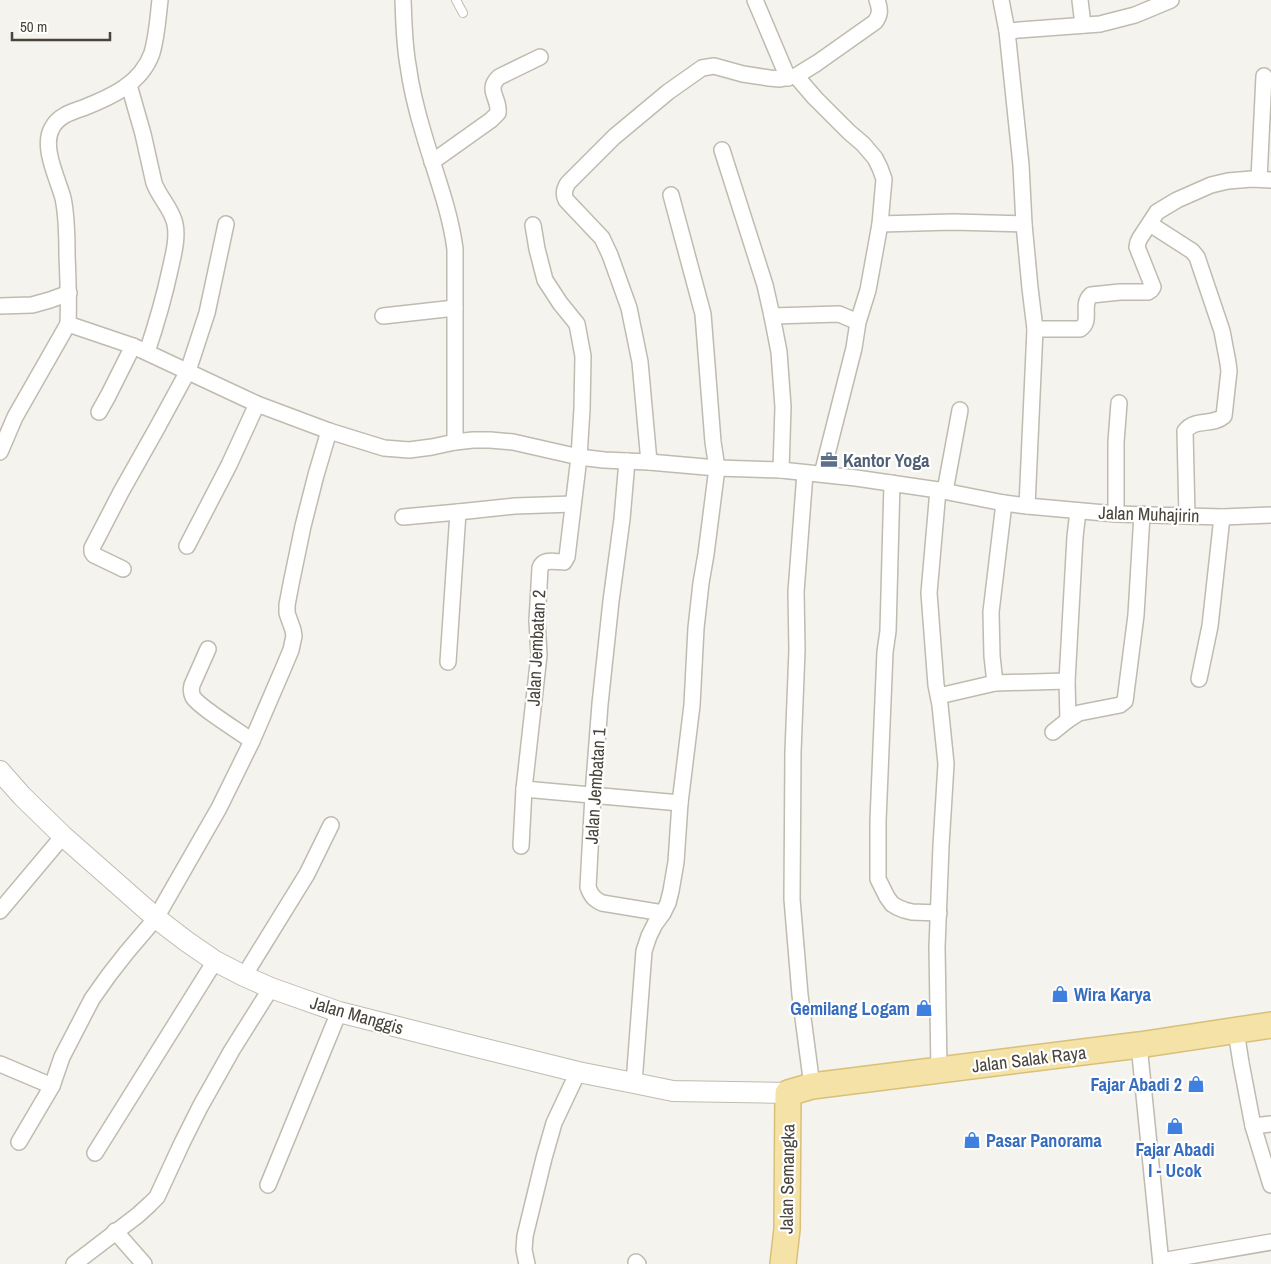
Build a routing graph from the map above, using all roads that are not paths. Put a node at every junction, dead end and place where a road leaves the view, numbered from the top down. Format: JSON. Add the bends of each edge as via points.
{"nodes":[{"id":1,"x":160,"y":0,"type":"edge"},
{"id":2,"x":403,"y":0,"type":"edge"},
{"id":3,"x":456,"y":0,"type":"edge"},
{"id":4,"x":755,"y":0,"type":"edge"},
{"id":5,"x":877,"y":0,"type":"edge"},
{"id":6,"x":1000,"y":0,"type":"edge"},
{"id":7,"x":1080,"y":0,"type":"edge"},
{"id":8,"x":1171,"y":0,"type":"edge"},
{"id":9,"x":464,"y":13,"type":"dead end"},
{"id":10,"x":1083,"y":25,"type":"junction"},
{"id":11,"x":1007,"y":31,"type":"junction"},
{"id":12,"x":540,"y":57,"type":"dead end"},
{"id":13,"x":1264,"y":76,"type":"dead end"},
{"id":14,"x":792,"y":77,"type":"junction"},
{"id":15,"x":129,"y":85,"type":"junction"},
{"id":16,"x":722,"y":150,"type":"dead end"},
{"id":17,"x":432,"y":162,"type":"junction"},
{"id":18,"x":1265,"y":180,"type":"edge"},
{"id":19,"x":671,"y":195,"type":"dead end"},
{"id":20,"x":226,"y":224,"type":"dead end"},
{"id":21,"x":533,"y":224,"type":"dead end"},
{"id":22,"x":880,"y":224,"type":"junction"},
{"id":23,"x":1024,"y":224,"type":"junction"},
{"id":24,"x":1150,"y":224,"type":"junction"},
{"id":25,"x":69,"y":294,"type":"junction"},
{"id":26,"x":0,"y":306,"type":"edge"},
{"id":27,"x":455,"y":308,"type":"junction"},
{"id":28,"x":383,"y":316,"type":"dead end"},
{"id":29,"x":772,"y":316,"type":"junction"},
{"id":30,"x":858,"y":322,"type":"junction"},
{"id":31,"x":68,"y":324,"type":"junction"},
{"id":32,"x":1035,"y":329,"type":"junction"},
{"id":33,"x":140,"y":349,"type":"junction"},
{"id":34,"x":188,"y":371,"type":"junction"},
{"id":35,"x":1119,"y":403,"type":"dead end"},
{"id":36,"x":257,"y":404,"type":"junction"},
{"id":37,"x":960,"y":410,"type":"dead end"},
{"id":38,"x":99,"y":412,"type":"dead end"},
{"id":39,"x":329,"y":431,"type":"junction"},
{"id":40,"x":455,"y":442,"type":"junction"},
{"id":41,"x":0,"y":452,"type":"edge"},
{"id":42,"x":579,"y":457,"type":"junction"},
{"id":43,"x":627,"y":461,"type":"junction"},
{"id":44,"x":649,"y":462,"type":"junction"},
{"id":45,"x":717,"y":468,"type":"junction"},
{"id":46,"x":782,"y":470,"type":"junction"},
{"id":47,"x":805,"y":473,"type":"junction"},
{"id":48,"x":822,"y":474,"type":"junction"},
{"id":49,"x":892,"y":483,"type":"junction"},
{"id":50,"x":941,"y":490,"type":"junction"},
{"id":51,"x":573,"y":504,"type":"junction"},
{"id":52,"x":1004,"y":504,"type":"junction"},
{"id":53,"x":1027,"y":506,"type":"junction"},
{"id":54,"x":1078,"y":511,"type":"junction"},
{"id":55,"x":458,"y":512,"type":"junction"},
{"id":56,"x":1116,"y":514,"type":"junction"},
{"id":57,"x":1142,"y":514,"type":"junction"},
{"id":58,"x":1271,"y":515,"type":"edge"},
{"id":59,"x":403,"y":516,"type":"dead end"},
{"id":60,"x":1187,"y":516,"type":"junction"},
{"id":61,"x":1222,"y":516,"type":"junction"},
{"id":62,"x":187,"y":546,"type":"dead end"},
{"id":63,"x":123,"y":569,"type":"dead end"},
{"id":64,"x":208,"y":649,"type":"dead end"},
{"id":65,"x":448,"y":662,"type":"dead end"},
{"id":66,"x":1199,"y":678,"type":"dead end"},
{"id":67,"x":1067,"y":681,"type":"junction"},
{"id":68,"x":995,"y":683,"type":"junction"},
{"id":69,"x":938,"y":696,"type":"junction"},
{"id":70,"x":1068,"y":720,"type":"junction"},
{"id":71,"x":1053,"y":732,"type":"dead end"},
{"id":72,"x":252,"y":741,"type":"junction"},
{"id":73,"x":0,"y":771,"type":"edge"},
{"id":74,"x":524,"y":789,"type":"junction"},
{"id":75,"x":593,"y":795,"type":"junction"},
{"id":76,"x":680,"y":803,"type":"junction"},
{"id":77,"x":331,"y":826,"type":"dead end"},
{"id":78,"x":63,"y":836,"type":"junction"},
{"id":79,"x":522,"y":846,"type":"dead end"},
{"id":80,"x":0,"y":911,"type":"edge"},
{"id":81,"x":663,"y":913,"type":"junction"},
{"id":82,"x":939,"y":913,"type":"junction"},
{"id":83,"x":156,"y":918,"type":"junction"},
{"id":84,"x":215,"y":961,"type":"junction"},
{"id":85,"x":244,"y":976,"type":"junction"},
{"id":86,"x":271,"y":988,"type":"junction"},
{"id":87,"x":339,"y":1012,"type":"junction"},
{"id":88,"x":1271,"y":1026,"type":"edge"},
{"id":89,"x":1236,"y":1031,"type":"junction"},
{"id":90,"x":1139,"y":1045,"type":"junction"},
{"id":91,"x":0,"y":1064,"type":"edge"},
{"id":92,"x":939,"y":1070,"type":"junction"},
{"id":93,"x":578,"y":1072,"type":"junction"},
{"id":94,"x":634,"y":1083,"type":"junction"},
{"id":95,"x":52,"y":1086,"type":"junction"},
{"id":96,"x":812,"y":1086,"type":"junction"},
{"id":97,"x":788,"y":1093,"type":"junction"},
{"id":98,"x":1271,"y":1124,"type":"edge"},
{"id":99,"x":1254,"y":1126,"type":"junction"},
{"id":100,"x":19,"y":1142,"type":"dead end"},
{"id":101,"x":95,"y":1153,"type":"dead end"},
{"id":102,"x":268,"y":1185,"type":"dead end"},
{"id":103,"x":1271,"y":1185,"type":"edge"},
{"id":104,"x":115,"y":1231,"type":"junction"},
{"id":105,"x":1271,"y":1242,"type":"edge"},
{"id":106,"x":1161,"y":1263,"type":"edge"},
{"id":107,"x":74,"y":1264,"type":"edge"},
{"id":108,"x":144,"y":1264,"type":"edge"},
{"id":109,"x":527,"y":1264,"type":"edge"},
{"id":110,"x":783,"y":1264,"type":"edge"}],
"edges":[{"from":1,"to":15,"type":"street","via":[[152,52],[147,65]]},
{"from":2,"to":17,"type":"street","via":[[408,66]]},
{"from":3,"to":9,"type":"lane"},
{"from":4,"to":14,"type":"street"},
{"from":5,"to":14,"type":"street","via":[[880,14],[875,22]]},
{"from":6,"to":11,"type":"street"},
{"from":7,"to":10,"type":"street"},
{"from":8,"to":10,"type":"street","via":[[1135,15]]},
{"from":10,"to":11,"type":"street"},
{"from":11,"to":23,"type":"street"},
{"from":12,"to":17,"type":"street","via":[[495,80],[492,89],[498,113]]},
{"from":13,"to":18,"type":"street"},
{"from":14,"to":22,"type":"street","via":[[875,158],[884,179]]},
{"from":14,"to":44,"type":"street","via":[[780,79],[750,75],[714,66],[702,68],[614,137],[565,187],[566,200],[602,238],[629,308],[640,362]]},
{"from":15,"to":25,"type":"street","via":[[65,115],[52,127],[49,136],[50,154],[66,212]]},
{"from":15,"to":33,"type":"street","via":[[159,195],[172,216],[176,235],[165,294]]},
{"from":16,"to":29,"type":"street"},
{"from":17,"to":27,"type":"street","via":[[452,229]]},
{"from":18,"to":24,"type":"street","via":[[1211,185],[1157,212]]},
{"from":19,"to":45,"type":"street","via":[[703,314]]},
{"from":20,"to":34,"type":"street","via":[[207,313]]},
{"from":21,"to":42,"type":"street","via":[[545,280],[578,329],[582,356]]},
{"from":22,"to":23,"type":"street"},
{"from":22,"to":30,"type":"street","via":[[868,290]]},
{"from":23,"to":32,"type":"street"},
{"from":24,"to":32,"type":"street","via":[[1138,247],[1153,286],[1151,290],[1091,294],[1086,301],[1086,324],[1082,328]]},
{"from":24,"to":60,"type":"street","via":[[1197,257],[1222,330],[1228,363],[1224,416],[1219,420],[1194,424],[1185,431]]},
{"from":25,"to":26,"type":"street","via":[[32,305]]},
{"from":25,"to":31,"type":"street"},
{"from":27,"to":28,"type":"street"},
{"from":27,"to":40,"type":"street"},
{"from":29,"to":30,"type":"street","via":[[839,314]]},
{"from":29,"to":46,"type":"street","via":[[779,352],[783,407]]},
{"from":30,"to":48,"type":"street"},
{"from":31,"to":33,"type":"street","name":"Jalan Muhajirin"},
{"from":31,"to":41,"type":"street","via":[[15,417]]},
{"from":32,"to":53,"type":"street"},
{"from":33,"to":34,"type":"street","name":"Jalan Muhajirin"},
{"from":33,"to":38,"type":"street"},
{"from":34,"to":36,"type":"street","name":"Jalan Muhajirin"},
{"from":34,"to":63,"type":"street","via":[[92,548],[94,555]]},
{"from":35,"to":56,"type":"street"},
{"from":36,"to":39,"type":"street","name":"Jalan Muhajirin"},
{"from":36,"to":62,"type":"street"},
{"from":37,"to":50,"type":"street"},
{"from":39,"to":40,"type":"street","name":"Jalan Muhajirin","via":[[384,448],[409,450]]},
{"from":39,"to":72,"type":"street","via":[[303,526],[287,605],[293,644]]},
{"from":40,"to":42,"type":"street","name":"Jalan Muhajirin","via":[[513,442]]},
{"from":42,"to":43,"type":"street","name":"Jalan Muhajirin"},
{"from":42,"to":51,"type":"street"},
{"from":43,"to":44,"type":"street","name":"Jalan Muhajirin"},
{"from":43,"to":75,"type":"street","name":"Jalan Jembatan 1"},
{"from":44,"to":45,"type":"street","name":"Jalan Muhajirin"},
{"from":45,"to":46,"type":"street","name":"Jalan Muhajirin"},
{"from":45,"to":76,"type":"street","via":[[696,628],[692,705]]},
{"from":46,"to":47,"type":"street","name":"Jalan Muhajirin"},
{"from":47,"to":48,"type":"street","name":"Jalan Muhajirin"},
{"from":47,"to":96,"type":"street","via":[[796,592],[792,890],[800,995]]},
{"from":48,"to":49,"type":"street","name":"Jalan Muhajirin"},
{"from":49,"to":50,"type":"street","name":"Jalan Muhajirin"},
{"from":49,"to":82,"type":"street","via":[[878,879],[887,897],[897,907],[912,912]]},
{"from":50,"to":52,"type":"street","name":"Jalan Muhajirin"},
{"from":50,"to":69,"type":"street","via":[[929,593]]},
{"from":51,"to":55,"type":"street"},
{"from":51,"to":74,"type":"street","name":"Jalan Jembatan 2","via":[[566,560],[544,561],[540,568],[539,654]]},
{"from":52,"to":53,"type":"street","name":"Jalan Muhajirin"},
{"from":52,"to":68,"type":"street","via":[[991,612]]},
{"from":53,"to":54,"type":"street","name":"Jalan Muhajirin"},
{"from":54,"to":56,"type":"street","name":"Jalan Muhajirin"},
{"from":54,"to":67,"type":"street"},
{"from":55,"to":59,"type":"street"},
{"from":55,"to":65,"type":"street"},
{"from":56,"to":57,"type":"street","name":"Jalan Muhajirin"},
{"from":57,"to":60,"type":"street","name":"Jalan Muhajirin"},
{"from":57,"to":70,"type":"street","via":[[1136,616],[1125,701],[1120,705],[1079,713]]},
{"from":58,"to":61,"type":"street","name":"Jalan Muhajirin"},
{"from":60,"to":61,"type":"street","name":"Jalan Muhajirin"},
{"from":61,"to":66,"type":"street","via":[[1210,626]]},
{"from":64,"to":72,"type":"street","via":[[192,685],[193,696]]},
{"from":67,"to":68,"type":"street"},
{"from":67,"to":70,"type":"street"},
{"from":68,"to":69,"type":"street"},
{"from":69,"to":82,"type":"street","via":[[946,764]]},
{"from":70,"to":71,"type":"street"},
{"from":72,"to":83,"type":"street","via":[[219,808]]},
{"from":73,"to":78,"type":"street","name":"Jalan Manggis"},
{"from":74,"to":75,"type":"street"},
{"from":74,"to":79,"type":"street"},
{"from":75,"to":76,"type":"street"},
{"from":75,"to":81,"type":"street","name":"Jalan Jembatan 1","via":[[590,894],[602,903]]},
{"from":76,"to":81,"type":"street","via":[[676,862]]},
{"from":77,"to":85,"type":"street","via":[[307,874]]},
{"from":78,"to":80,"type":"street"},
{"from":78,"to":83,"type":"street","name":"Jalan Manggis"},
{"from":81,"to":94,"type":"street","via":[[644,951]]},
{"from":82,"to":92,"type":"street"},
{"from":83,"to":84,"type":"street","name":"Jalan Manggis"},
{"from":83,"to":95,"type":"street","via":[[92,999],[62,1056]]},
{"from":84,"to":85,"type":"street","name":"Jalan Manggis"},
{"from":84,"to":101,"type":"street"},
{"from":85,"to":86,"type":"street","name":"Jalan Manggis"},
{"from":86,"to":87,"type":"street","name":"Jalan Manggis"},
{"from":86,"to":104,"type":"street","via":[[200,1107],[157,1197]]},
{"from":87,"to":93,"type":"street","name":"Jalan Manggis"},
{"from":87,"to":102,"type":"street"},
{"from":88,"to":89,"type":"main road","name":"Jalan Salak Raya"},
{"from":89,"to":90,"type":"main road","name":"Jalan Salak Raya"},
{"from":89,"to":99,"type":"street"},
{"from":90,"to":92,"type":"main road","name":"Jalan Salak Raya"},
{"from":90,"to":106,"type":"street"},
{"from":91,"to":95,"type":"street"},
{"from":92,"to":96,"type":"main road","name":"Jalan Salak Raya"},
{"from":93,"to":94,"type":"street","name":"Jalan Manggis"},
{"from":93,"to":109,"type":"street","via":[[554,1123],[544,1158],[525,1236]]},
{"from":94,"to":97,"type":"street","name":"Jalan Manggis","via":[[673,1091]]},
{"from":95,"to":100,"type":"street"},
{"from":96,"to":97,"type":"main road","name":"Jalan Salak Raya"},
{"from":97,"to":110,"type":"main road","name":"Jalan Semangka","via":[[787,1229]]},
{"from":98,"to":99,"type":"street"},
{"from":99,"to":103,"type":"street"},
{"from":104,"to":107,"type":"street"},
{"from":104,"to":108,"type":"street"},
{"from":105,"to":106,"type":"street"}]}
